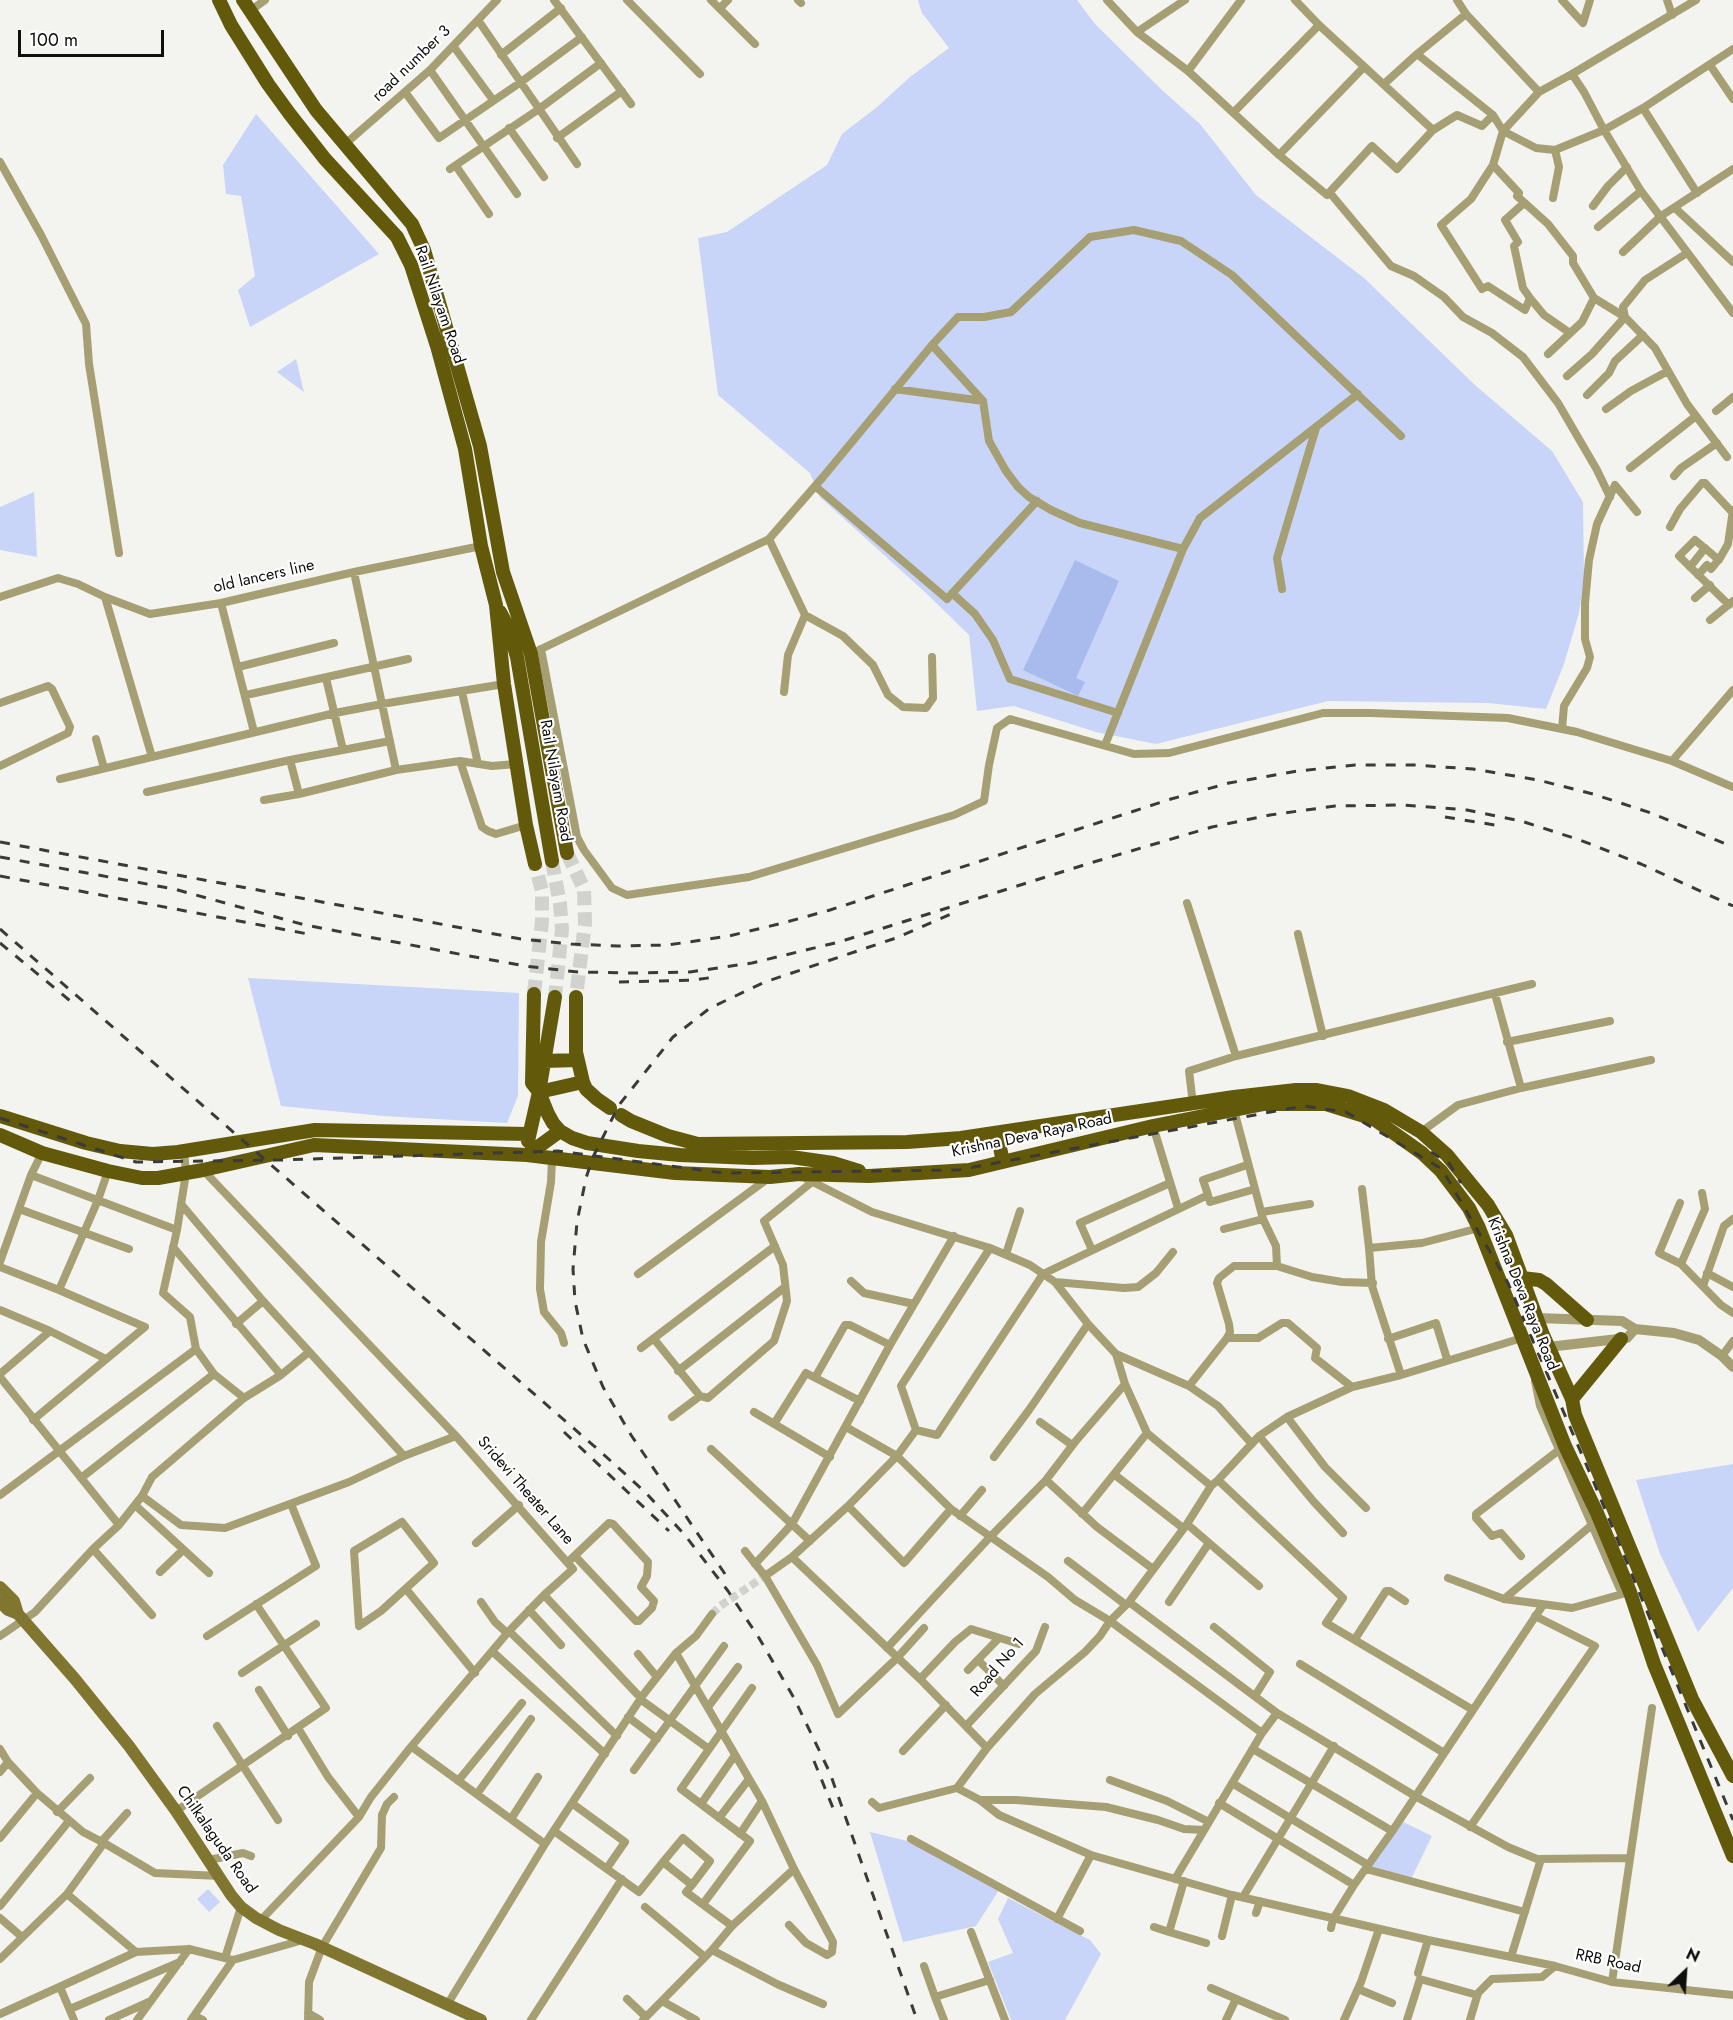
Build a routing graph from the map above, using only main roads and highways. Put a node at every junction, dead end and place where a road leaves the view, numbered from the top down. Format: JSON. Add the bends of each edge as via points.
{"nodes":[{"id":1,"x":219,"y":0,"type":"edge"},
{"id":2,"x":247,"y":5,"type":"edge"},
{"id":3,"x":310,"y":100,"type":"junction"},
{"id":4,"x":289,"y":113,"type":"junction"},
{"id":5,"x":496,"y":605,"type":"junction"},
{"id":6,"x":567,"y":853,"type":"tunnel mouth"},
{"id":7,"x":552,"y":861,"type":"tunnel mouth"},
{"id":8,"x":535,"y":864,"type":"tunnel mouth"},
{"id":9,"x":534,"y":994,"type":"tunnel mouth"},
{"id":10,"x":555,"y":997,"type":"tunnel mouth"},
{"id":11,"x":576,"y":997,"type":"tunnel mouth"},
{"id":12,"x":578,"y":1060,"type":"junction"},
{"id":13,"x":544,"y":1061,"type":"junction"},
{"id":14,"x":583,"y":1082,"type":"junction"},
{"id":15,"x":539,"y":1092,"type":"junction"},
{"id":16,"x":0,"y":1116,"type":"edge"},
{"id":17,"x":1025,"y":1128,"type":"junction"},
{"id":18,"x":560,"y":1131,"type":"junction"},
{"id":19,"x":997,"y":1133,"type":"junction"},
{"id":20,"x":528,"y":1134,"type":"junction"},
{"id":21,"x":0,"y":1135,"type":"edge"},
{"id":22,"x":526,"y":1155,"type":"junction"},
{"id":23,"x":1030,"y":1155,"type":"junction"},
{"id":24,"x":1003,"y":1162,"type":"junction"},
{"id":25,"x":869,"y":1176,"type":"junction"},
{"id":26,"x":1522,"y":1278,"type":"junction"},
{"id":27,"x":1587,"y":1320,"type":"road end"},
{"id":28,"x":1621,"y":1339,"type":"road end"},
{"id":29,"x":1572,"y":1399,"type":"junction"},
{"id":30,"x":0,"y":1587,"type":"edge"},
{"id":31,"x":0,"y":1602,"type":"edge"},
{"id":32,"x":21,"y":1617,"type":"junction"},
{"id":33,"x":1733,"y":1776,"type":"edge"},
{"id":34,"x":1733,"y":1856,"type":"edge"},
{"id":35,"x":466,"y":2017,"type":"edge"},
{"id":36,"x":481,"y":2020,"type":"edge"}],
"edges":[{"from":1,"to":4,"type":"main road","name":"Rail Nilayam Road"},
{"from":2,"to":3,"type":"main road","name":"Rail Nilayam Road"},
{"from":3,"to":4,"type":"main road"},
{"from":3,"to":6,"type":"main road","name":"Rail Nilayam Road","via":[[412,224],[424,250],[480,446],[502,572],[536,651]]},
{"from":4,"to":5,"type":"main road","name":"Rail Nilayam Road","via":[[325,159],[397,237],[411,265],[465,449],[481,546]]},
{"from":5,"to":7,"type":"main road","name":"Rail Nilayam Road","via":[[517,657]]},
{"from":5,"to":8,"type":"main road","name":"Rail Nilayam Road","via":[[516,764]]},
{"from":9,"to":15,"type":"main road","via":[[532,1083]]},
{"from":10,"to":13,"type":"main road"},
{"from":11,"to":12,"type":"main road"},
{"from":12,"to":13,"type":"main road"},
{"from":12,"to":14,"type":"main road"},
{"from":13,"to":15,"type":"main road"},
{"from":14,"to":15,"type":"main road"},
{"from":14,"to":19,"type":"main road","name":"Krishna Deva Raya Road","via":[[592,1094],[631,1121],[698,1144],[939,1140]]},
{"from":15,"to":18,"type":"main road"},
{"from":15,"to":20,"type":"main road"},
{"from":16,"to":20,"type":"main road","via":[[55,1135],[120,1151],[153,1154],[315,1130]]},
{"from":17,"to":19,"type":"main road","name":"Krishna Deva Raya Road"},
{"from":17,"to":23,"type":"main road"},
{"from":17,"to":26,"type":"main road","name":"Krishna Deva Raya Road","via":[[1271,1092],[1317,1090],[1348,1096],[1384,1110],[1448,1155],[1488,1205],[1506,1235]]},
{"from":18,"to":22,"type":"main road"},
{"from":18,"to":25,"type":"main road","name":"Krishna Deva Raya Road","via":[[587,1143],[638,1151],[791,1157],[833,1163]]},
{"from":19,"to":24,"type":"main road"},
{"from":20,"to":22,"type":"main road"},
{"from":21,"to":22,"type":"main road","name":"Krishna Deva Raya Road","via":[[42,1153],[142,1178],[203,1170],[314,1145]]},
{"from":22,"to":25,"type":"main road","name":"Krishna Deva Raya Road","via":[[675,1173],[770,1178],[799,1174]]},
{"from":23,"to":24,"type":"main road","name":"Krishna Deva Raya Road"},
{"from":23,"to":34,"type":"main road","name":"Krishna Deva Raya Road","via":[[1264,1104],[1326,1104],[1374,1119],[1422,1153],[1463,1200],[1479,1228]]},
{"from":24,"to":25,"type":"main road","name":"Krishna Deva Raya Road","via":[[969,1170]]},
{"from":26,"to":27,"type":"main road","via":[[1546,1284]]},
{"from":26,"to":29,"type":"main road","name":"Krishna Deva Raya Road"},
{"from":28,"to":29,"type":"main road"},
{"from":29,"to":33,"type":"main road","name":"Krishna Deva Raya Road","via":[[1575,1415],[1692,1699]]},
{"from":30,"to":32,"type":"main road","name":"Chilkalaguda Road","via":[[14,1601]]},
{"from":31,"to":32,"type":"main road","name":"Chilkalaguda Road"},
{"from":32,"to":35,"type":"main road","name":"Chilkalaguda Road","via":[[129,1746],[241,1907]]},
{"from":35,"to":36,"type":"main road","name":"Chilkalaguda Road"}]}
